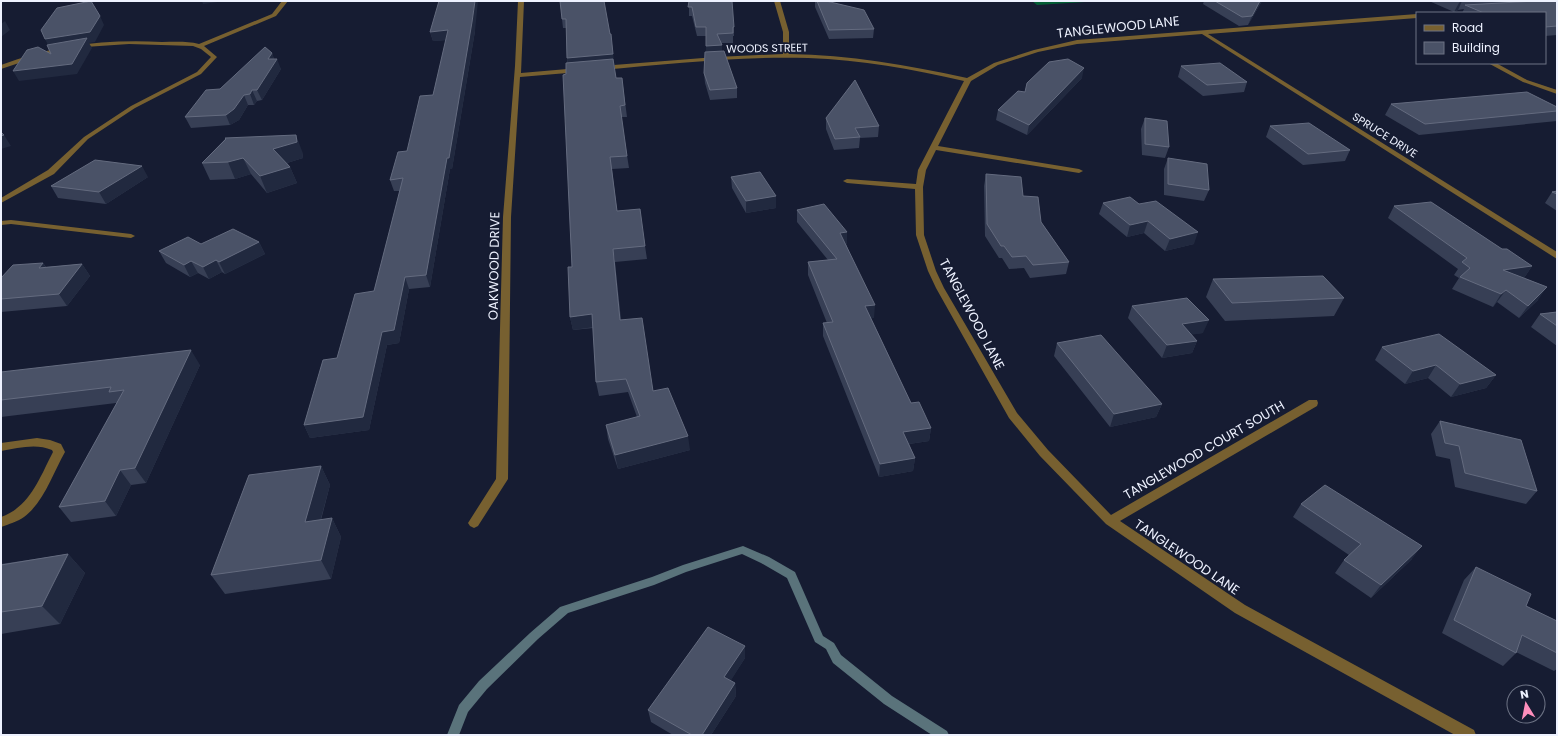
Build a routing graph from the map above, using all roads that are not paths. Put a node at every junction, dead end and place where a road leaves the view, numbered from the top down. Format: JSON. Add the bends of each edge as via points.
{"nodes":[{"id":1,"x":285,"y":1,"type":"edge"},
{"id":2,"x":521,"y":1,"type":"edge"},
{"id":3,"x":777,"y":1,"type":"edge"},
{"id":4,"x":1416,"y":16,"type":"edge"},
{"id":5,"x":1202,"y":32,"type":"junction"},
{"id":6,"x":199,"y":46,"type":"junction"},
{"id":7,"x":786,"y":56,"type":"junction"},
{"id":8,"x":1493,"y":64,"type":"edge"},
{"id":9,"x":1,"y":67,"type":"edge"},
{"id":10,"x":597,"y":68,"type":"edge"},
{"id":11,"x":589,"y":69,"type":"edge"},
{"id":12,"x":517,"y":75,"type":"junction"},
{"id":13,"x":968,"y":80,"type":"junction"},
{"id":14,"x":1557,"y":92,"type":"edge"},
{"id":15,"x":934,"y":148,"type":"junction"},
{"id":16,"x":1079,"y":171,"type":"dead end"},
{"id":17,"x":846,"y":181,"type":"dead end"},
{"id":18,"x":919,"y":187,"type":"junction"},
{"id":19,"x":1,"y":201,"type":"edge"},
{"id":20,"x":1,"y":222,"type":"edge"},
{"id":21,"x":131,"y":236,"type":"dead end"},
{"id":22,"x":1557,"y":256,"type":"edge"},
{"id":23,"x":1313,"y":403,"type":"dead end"},
{"id":24,"x":1,"y":447,"type":"edge"},
{"id":25,"x":1110,"y":521,"type":"junction"},
{"id":26,"x":1,"y":522,"type":"edge"},
{"id":27,"x":474,"y":523,"type":"dead end"},
{"id":28,"x":1468,"y":735,"type":"edge"}],
"edges":[{"from":1,"to":6,"type":"street","via":[[274,15]]},
{"from":2,"to":12,"type":"street","name":"OAKWOOD DRIVE"},
{"from":3,"to":7,"type":"street","via":[[786,32]]},
{"from":4,"to":5,"type":"street","name":"TANGLEWOOD LANE"},
{"from":5,"to":13,"type":"street","name":"TANGLEWOOD LANE","via":[[1077,42],[1036,51],[996,64]]},
{"from":5,"to":22,"type":"street","name":"SPRUCE DRIVE"},
{"from":6,"to":9,"type":"street","via":[[141,42],[102,44],[62,49],[18,59]]},
{"from":6,"to":19,"type":"street","via":[[214,57],[198,73],[133,107],[86,138],[51,172]]},
{"from":7,"to":10,"type":"street","name":"WOODS STREET"},
{"from":7,"to":13,"type":"street","name":"WOODS STREET","via":[[872,62]]},
{"from":8,"to":14,"type":"street","via":[[1525,81]]},
{"from":11,"to":12,"type":"street"},
{"from":12,"to":27,"type":"street","name":"OAKWOOD DRIVE","via":[[507,218],[502,479]]},
{"from":13,"to":15,"type":"street","name":"TANGLEWOOD LANE"},
{"from":15,"to":16,"type":"street"},
{"from":15,"to":18,"type":"street","name":"TANGLEWOOD LANE","via":[[922,170]]},
{"from":17,"to":18,"type":"street"},
{"from":18,"to":25,"type":"street","name":"TANGLEWOOD LANE","via":[[920,235],[932,271],[987,372],[1028,435]]},
{"from":20,"to":21,"type":"street"},
{"from":23,"to":25,"type":"street","name":"TANGLEWOOD COURT SOUTH"},
{"from":24,"to":26,"type":"street","via":[[40,442],[50,443],[57,447],[59,452],[32,503],[13,518]]},
{"from":25,"to":28,"type":"street","name":"TANGLEWOOD LANE","via":[[1240,609]]}]}
